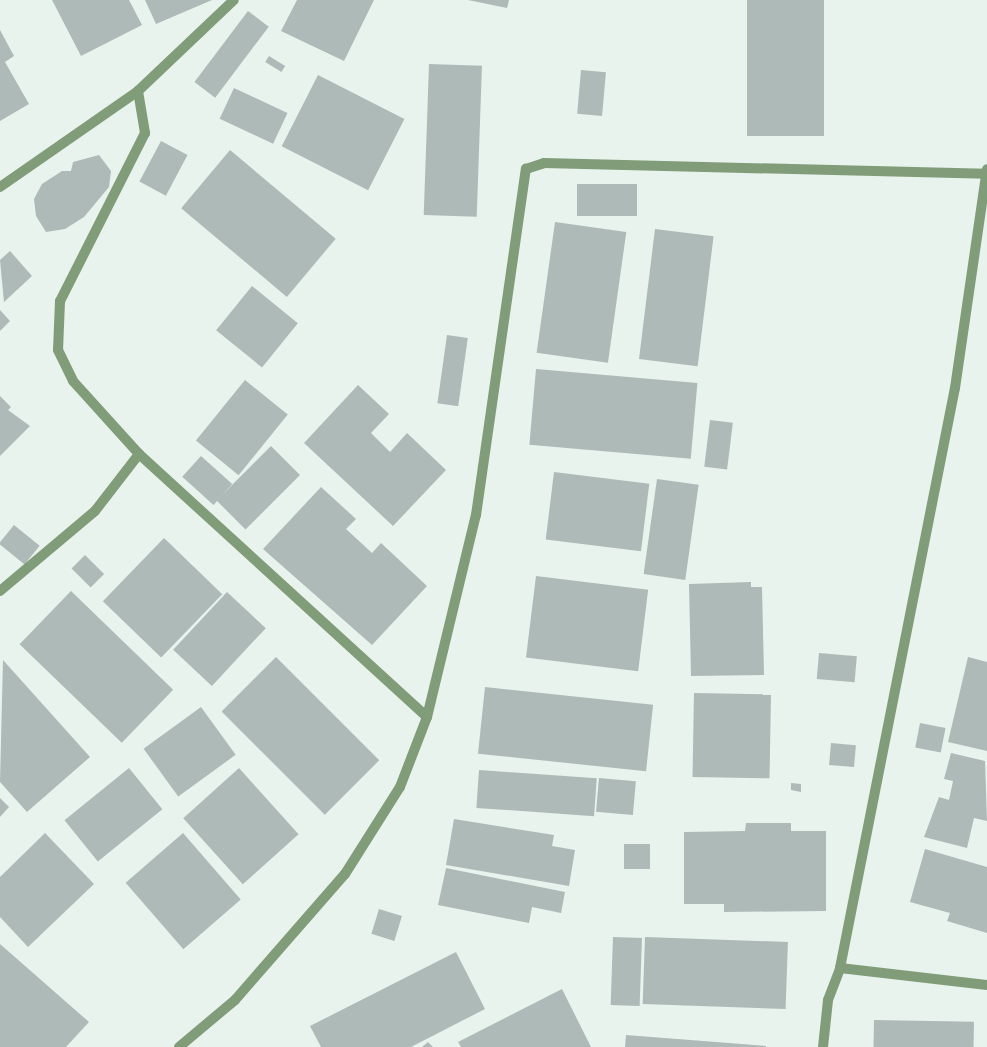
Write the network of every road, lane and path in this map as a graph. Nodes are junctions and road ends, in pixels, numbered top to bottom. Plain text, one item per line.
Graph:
1 (234, 0) edge
2 (138, 91) junction
3 (986, 170) edge
4 (0, 187) edge
5 (139, 454) junction
6 (0, 591) edge
7 (427, 717) junction
8 (840, 968) junction
9 (987, 985) edge
10 (179, 1047) edge
11 (823, 1047) edge

1 - 2 street
2 - 4 street
2 - 5 street
3 - 7 street
3 - 8 street
5 - 6 street
5 - 7 street
7 - 10 street
8 - 9 street
8 - 11 street

